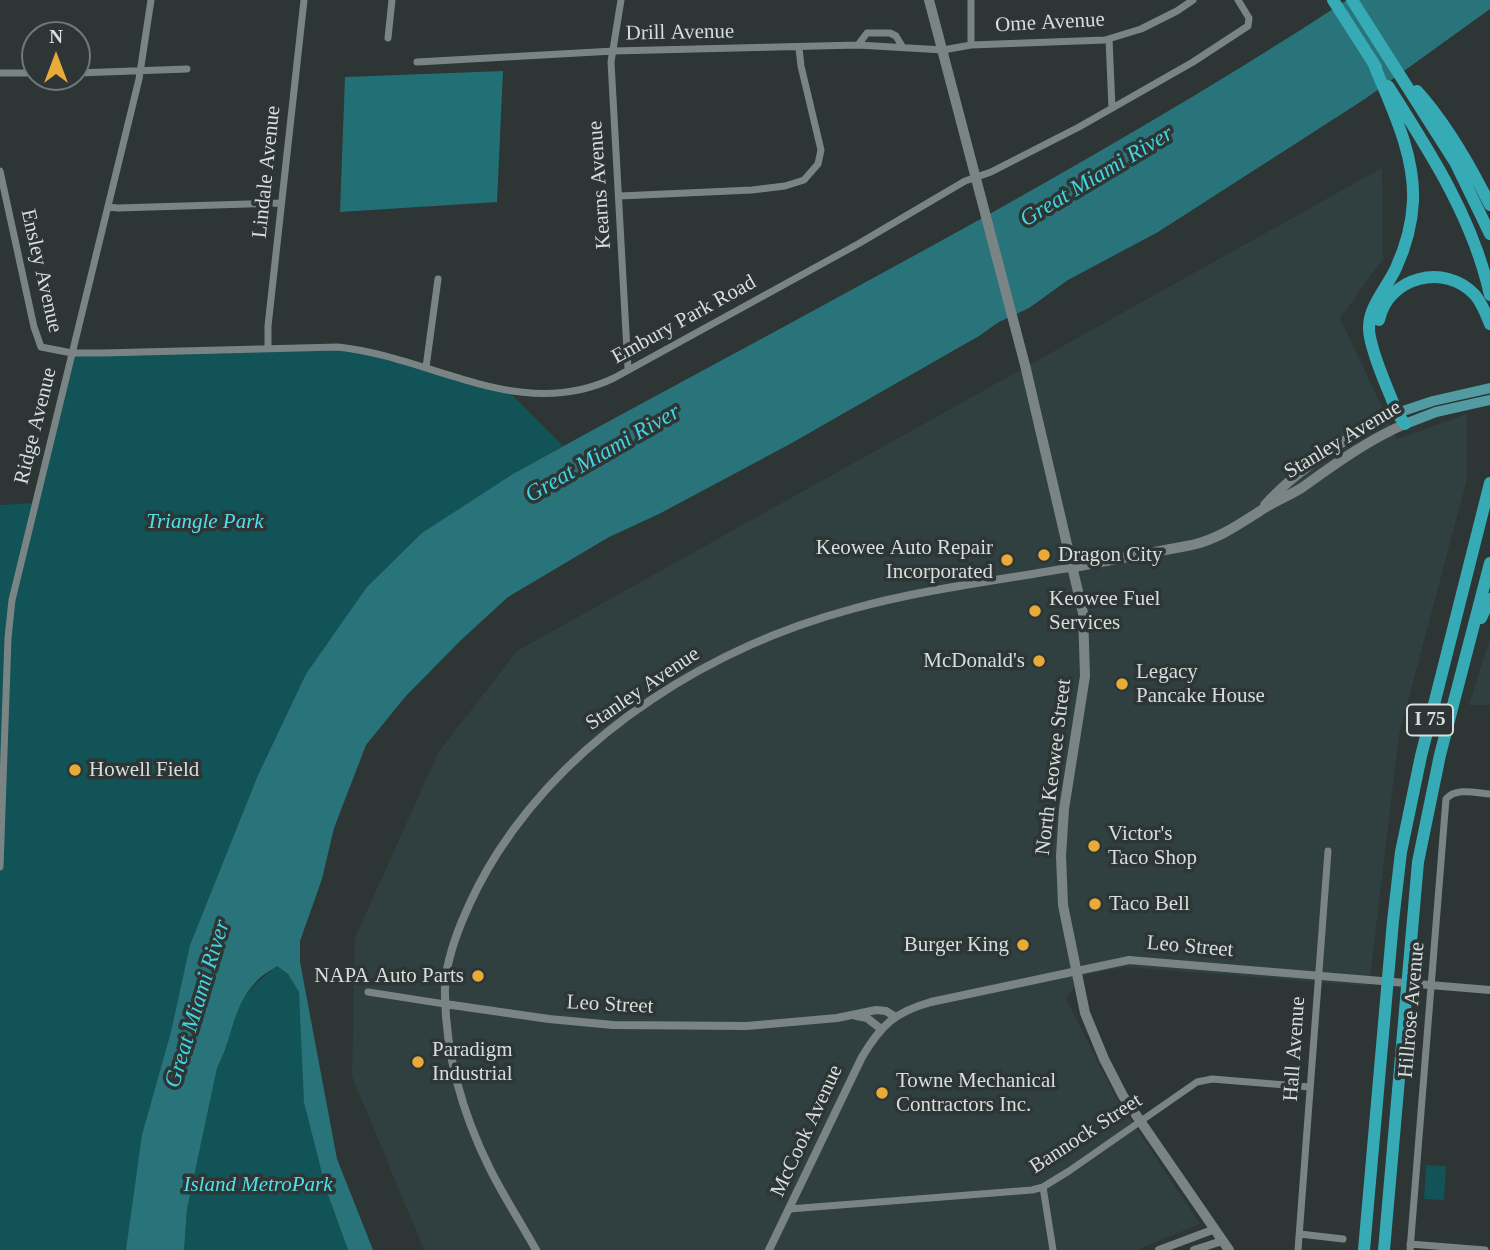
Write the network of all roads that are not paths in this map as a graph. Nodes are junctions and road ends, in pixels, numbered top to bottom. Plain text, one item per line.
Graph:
1 (152, 0) edge
2 (304, 0) edge
3 (392, 0) edge
4 (621, 0) edge
5 (929, 0) edge
6 (971, 0) edge
7 (1193, 0) edge
8 (1238, 0) edge
9 (1333, 0) edge
10 (1352, 0) edge
11 (388, 38) dead end
12 (1109, 39) junction
13 (858, 45) junction
14 (971, 45) junction
15 (902, 46) junction
16 (799, 48) junction
17 (943, 50) junction
18 (614, 51) junction
19 (417, 62) dead end
20 (1373, 62) junction
21 (187, 69) dead end
22 (140, 71) junction
23 (0, 73) edge
24 (21, 73) edge
25 (91, 73) edge
26 (1425, 106) junction
27 (1112, 108) junction
28 (0, 172) edge
29 (977, 176) junction
30 (620, 196) junction
31 (281, 203) junction
32 (1490, 205) edge
33 (108, 207) junction
34 (1490, 234) edge
35 (438, 279) dead end
36 (1490, 295) edge
37 (1490, 324) edge
38 (268, 348) junction
39 (72, 353) junction
40 (426, 367) junction
41 (628, 369) junction
42 (1490, 388) edge
43 (1490, 400) edge
44 (1402, 416) junction
45 (1490, 483) edge
46 (1490, 563) edge
47 (1074, 567) junction
48 (1490, 599) edge
49 (1469, 640) junction
50 (1490, 794) edge
51 (1328, 850) dead end
52 (0, 867) edge
53 (1075, 971) junction
54 (1318, 975) junction
55 (1432, 984) junction
56 (1490, 990) edge
57 (368, 992) dead end
58 (445, 1004) junction
59 (851, 1016) junction
60 (894, 1016) junction
61 (881, 1029) junction
62 (1310, 1087) junction
63 (1140, 1121) junction
64 (1043, 1187) junction
65 (789, 1209) junction
66 (1215, 1229) junction
67 (1300, 1234) junction
68 (1343, 1240) dead end
69 (1222, 1241) junction
70 (1410, 1247) edge
71 (536, 1250) edge
72 (769, 1250) edge
73 (1053, 1250) edge
74 (1159, 1250) edge
75 (1194, 1250) edge
76 (1229, 1250) edge
77 (1298, 1250) edge
78 (1364, 1250) edge
79 (1384, 1250) edge
80 (1485, 1250) edge

1 - 22 street, Ridge Avenue
2 - 31 street, Lindale Avenue
3 - 11 street
4 - 18 street, Kearns Avenue
5 - 17 main road, North Keowee Street
6 - 14 street
7 - 12 street, Ome Avenue
8 - 27 street, Embury Park Road
9 - 20 highway
10 - 26 highway
12 - 14 street, Ome Avenue
12 - 27 street
13 - 15 street, Drill Avenue
13 - 15 street
13 - 16 street, Drill Avenue
14 - 17 street, Ome Avenue
15 - 17 street, Drill Avenue
16 - 18 street, Drill Avenue
16 - 30 street
17 - 29 main road, North Keowee Street
18 - 19 street, Drill Avenue
18 - 30 street, Kearns Avenue
20 - 36 highway
20 - 44 highway
21 - 22 street
22 - 25 street
22 - 33 street, Ridge Avenue
23 - 24 street
26 - 32 highway
26 - 34 highway
27 - 29 street, Embury Park Road
28 - 39 street, Ensley Avenue
29 - 41 street, Embury Park Road
29 - 47 main road, North Keowee Street
30 - 41 street, Kearns Avenue
31 - 33 street
31 - 38 street, Lindale Avenue
33 - 39 street, Ridge Avenue
35 - 40 street
37 - 44 highway
38 - 39 street, Embury Park Road
38 - 40 street, Embury Park Road
39 - 52 street, Ridge Avenue
40 - 41 street, Embury Park Road
42 - 44 main road, Stanley Avenue
43 - 44 main road, Stanley Avenue
44 - 47 main road, Stanley Avenue
45 - 78 highway, I 75
46 - 49 highway, I 75
47 - 53 main road, North Keowee Street
47 - 58 street, Stanley Avenue
48 - 49 highway
49 - 79 highway, I 75
50 - 55 street, Hillrose Avenue
51 - 54 street, Hall Avenue
53 - 54 street, Leo Street
53 - 60 street, Leo Street
53 - 63 main road, North Keowee Street
54 - 55 street, Leo Street
54 - 62 street, Hall Avenue
55 - 56 street, Leo Street
55 - 70 street, Hillrose Avenue
57 - 58 street, Leo Street
58 - 59 street, Leo Street
58 - 71 street, Stanley Avenue
59 - 60 street, Leo Street
59 - 61 street, Leo Street
60 - 61 street, Leo Street
61 - 65 street, McCook Avenue
62 - 63 street, Bannock Street
62 - 67 street, Hall Avenue
63 - 64 street, Bannock Street
63 - 66 main road, North Keowee Street
64 - 65 street, Bannock Street
64 - 73 street
65 - 72 street, McCook Avenue
66 - 69 main road, North Keowee Street
66 - 74 street
67 - 68 street
67 - 77 street, Hall Avenue
69 - 75 street
69 - 76 main road, North Keowee Street
70 - 80 street

